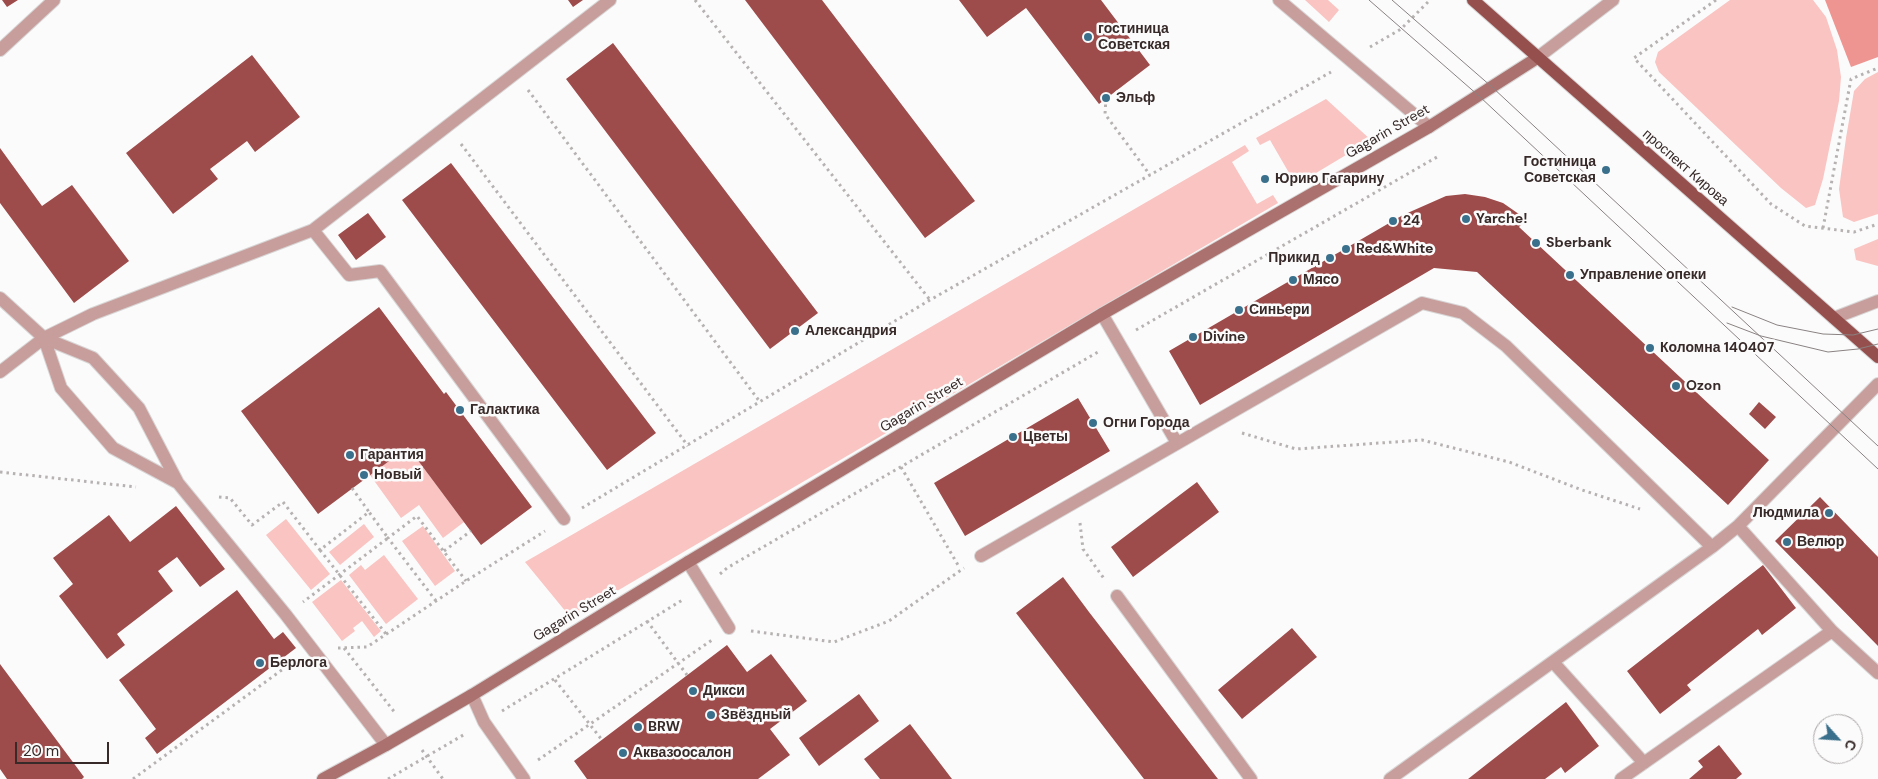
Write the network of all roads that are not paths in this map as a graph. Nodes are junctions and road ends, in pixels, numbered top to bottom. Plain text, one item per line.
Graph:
1 (54, 0) edge
2 (610, 0) edge
3 (1279, 0) edge
4 (1473, 0) edge
5 (1613, 0) edge
6 (0, 50) edge
7 (1537, 58) junction
8 (1429, 127) junction
9 (313, 230) junction
10 (0, 298) edge
11 (1878, 301) edge
12 (1102, 314) junction
13 (1834, 318) junction
14 (44, 338) junction
15 (1878, 357) edge
16 (0, 372) edge
17 (1878, 384) edge
18 (1178, 443) junction
19 (178, 483) junction
20 (564, 519) road end
21 (1738, 526) junction
22 (1712, 547) junction
23 (981, 556) dead end
24 (688, 562) junction
25 (1117, 596) road end
26 (729, 628) road end
27 (1832, 631) junction
28 (1553, 662) junction
29 (1878, 673) edge
30 (472, 695) junction
31 (386, 745) junction
32 (1644, 763) junction
33 (521, 776) edge
34 (323, 779) edge
35 (1251, 779) edge
36 (1390, 779) edge
37 (1621, 779) edge

1 - 6 street
2 - 9 street
3 - 8 street
4 - 7 main road, проспект Кирова
5 - 7 street
7 - 8 street, Gagarin Street
7 - 13 main road, проспект Кирова
8 - 12 street, Gagarin Street
9 - 14 street
9 - 20 street
10 - 14 street
11 - 13 street
12 - 18 street
12 - 24 street, Gagarin Street
13 - 15 main road, проспект Кирова
14 - 16 street
14 - 19 street
14 - 19 street
17 - 21 street
18 - 22 street
18 - 23 street
19 - 31 street
21 - 22 street
21 - 27 street
22 - 28 street
24 - 26 street
24 - 30 street, Gagarin Street
25 - 35 street
27 - 29 street
27 - 32 street
28 - 32 street
28 - 36 street
30 - 31 street, Gagarin Street
30 - 33 street
31 - 34 street, Gagarin Street
32 - 37 street

